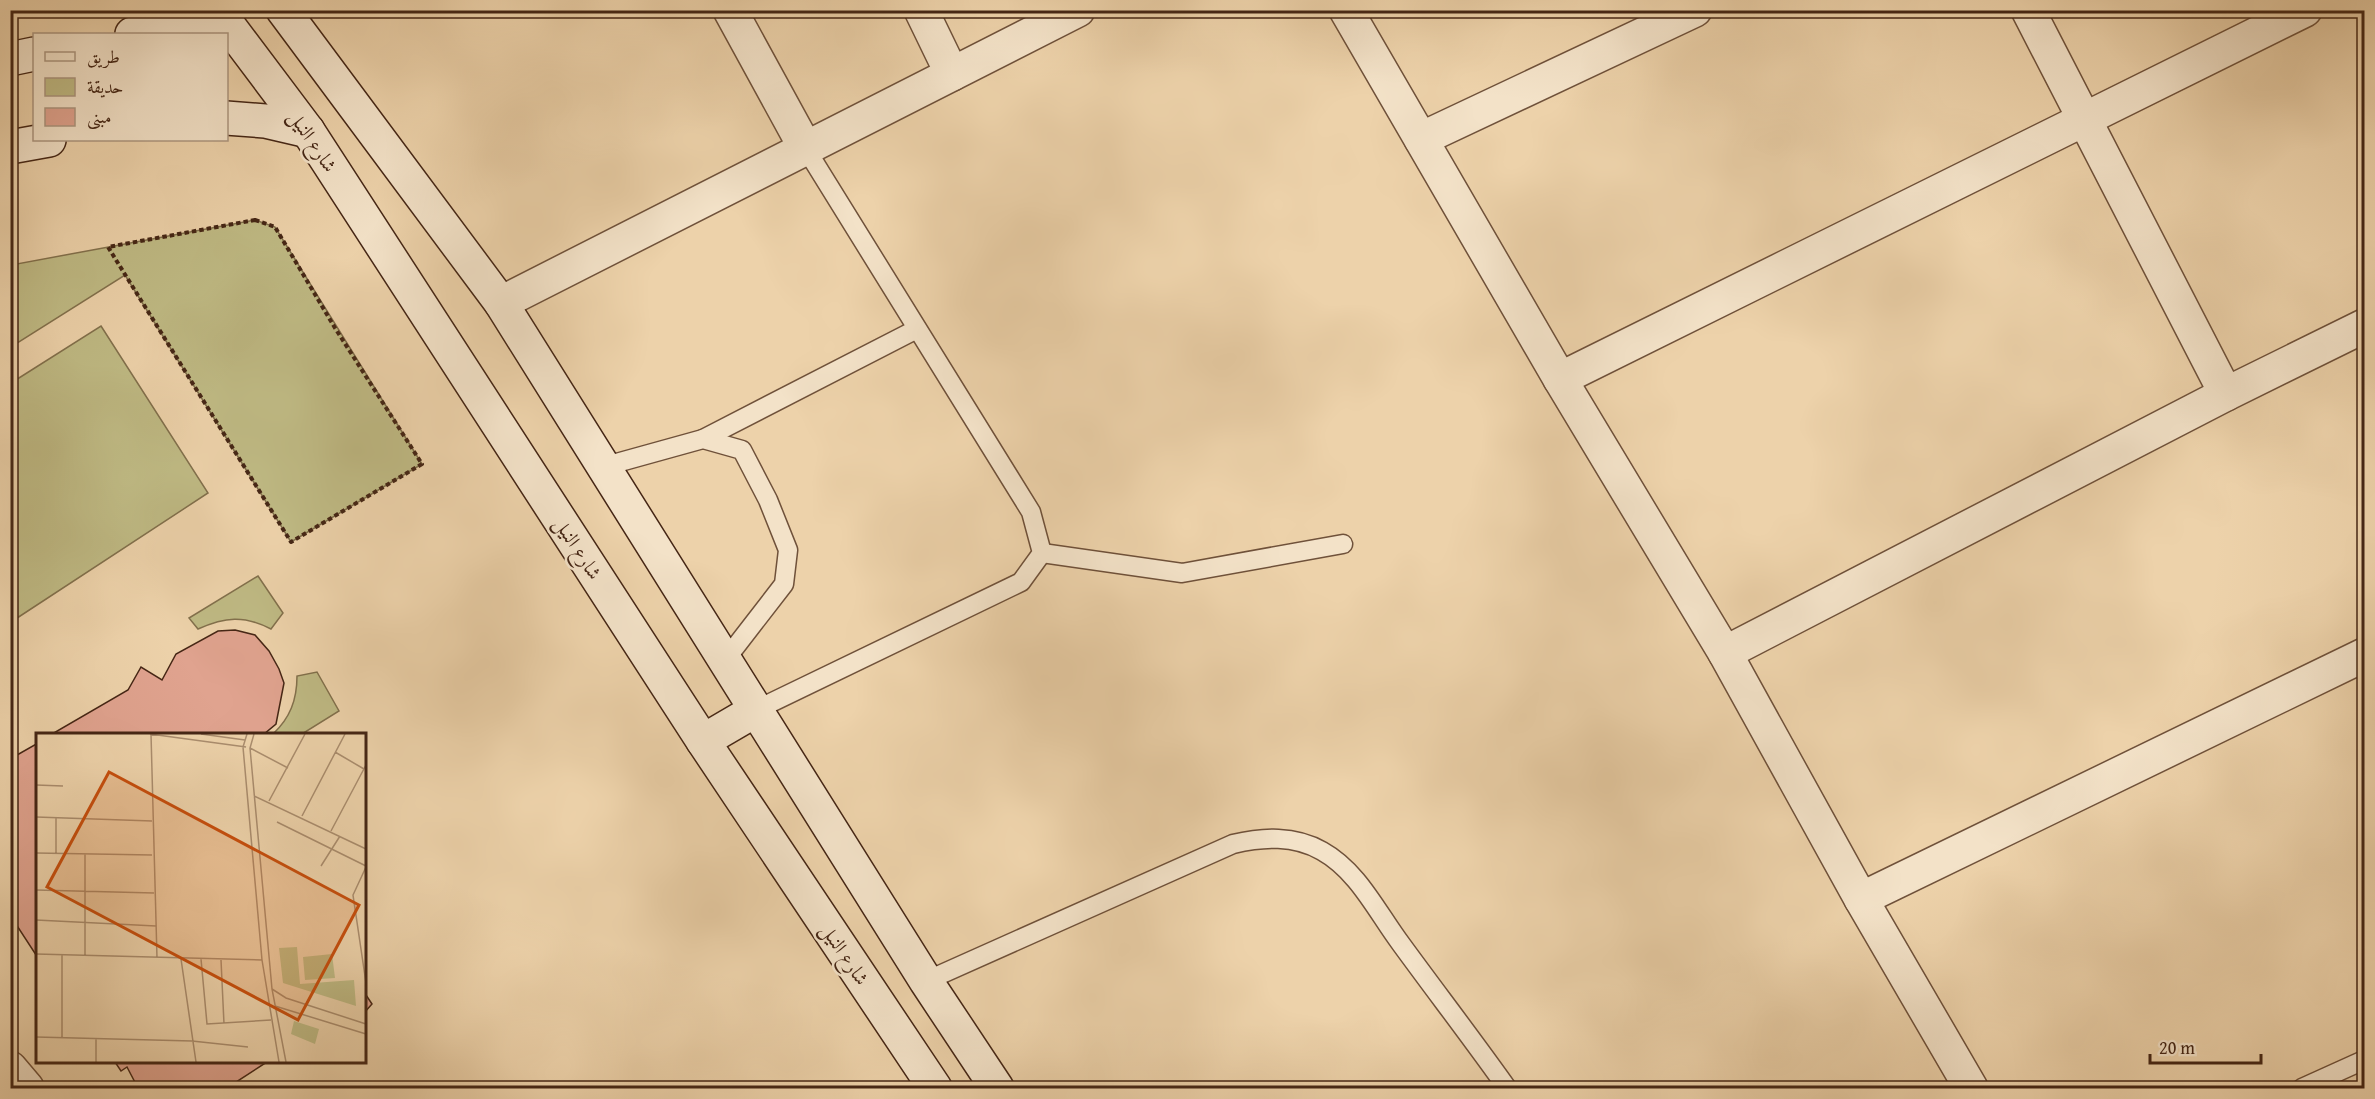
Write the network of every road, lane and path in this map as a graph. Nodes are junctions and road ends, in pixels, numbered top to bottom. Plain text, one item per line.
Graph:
1 (283, 10) edge
2 (730, 10) edge
3 (921, 10) edge
4 (1078, 10) edge
5 (1346, 10) edge
6 (1695, 10) edge
7 (2028, 10) edge
8 (2305, 10) edge
9 (220, 14) edge
10 (136, 33) edge
11 (33, 54) edge
12 (10, 59) edge
13 (952, 74) junction
14 (228, 118) edge
15 (2086, 119) junction
16 (308, 131) junction
17 (1420, 139) junction
18 (43, 141) edge
19 (10, 147) edge
20 (806, 149) junction
21 (501, 303) junction
22 (2364, 326) edge
23 (917, 328) junction
24 (1560, 379) junction
25 (2226, 394) junction
26 (703, 439) junction
27 (602, 467) junction
28 (364, 497) joint
29 (1343, 544) dead end
30 (1042, 553) junction
31 (1725, 652) junction
32 (2364, 655) edge
33 (726, 659) junction
34 (756, 710) junction
35 (703, 741) junction
36 (1861, 899) junction
37 (926, 981) junction
38 (2364, 1060) edge
39 (935, 1089) edge
40 (997, 1089) edge
41 (1507, 1089) edge
42 (1971, 1089) edge
43 (2302, 1089) edge

1 - 21 street
2 - 20 street
3 - 13 street
4 - 13 street
5 - 17 street
6 - 17 street
7 - 15 street
8 - 15 street
9 - 10 street
9 - 16 street, شارع النيل
11 - 12 street
13 - 20 street
14 - 16 street
15 - 24 street
15 - 25 street
16 - 35 street, شارع النيل
17 - 24 street
18 - 19 street
20 - 21 street
20 - 23 lane
21 - 27 street
22 - 25 street
23 - 26 lane
23 - 30 lane
24 - 31 street
25 - 31 street
26 - 27 lane
26 - 33 lane
27 - 33 street
28 - 28 path
29 - 30 lane
30 - 34 lane
31 - 36 street
32 - 36 street
33 - 34 street
34 - 35 street
34 - 37 street
35 - 39 street, شارع النيل
36 - 42 street
37 - 40 street
37 - 41 lane
38 - 43 lane

